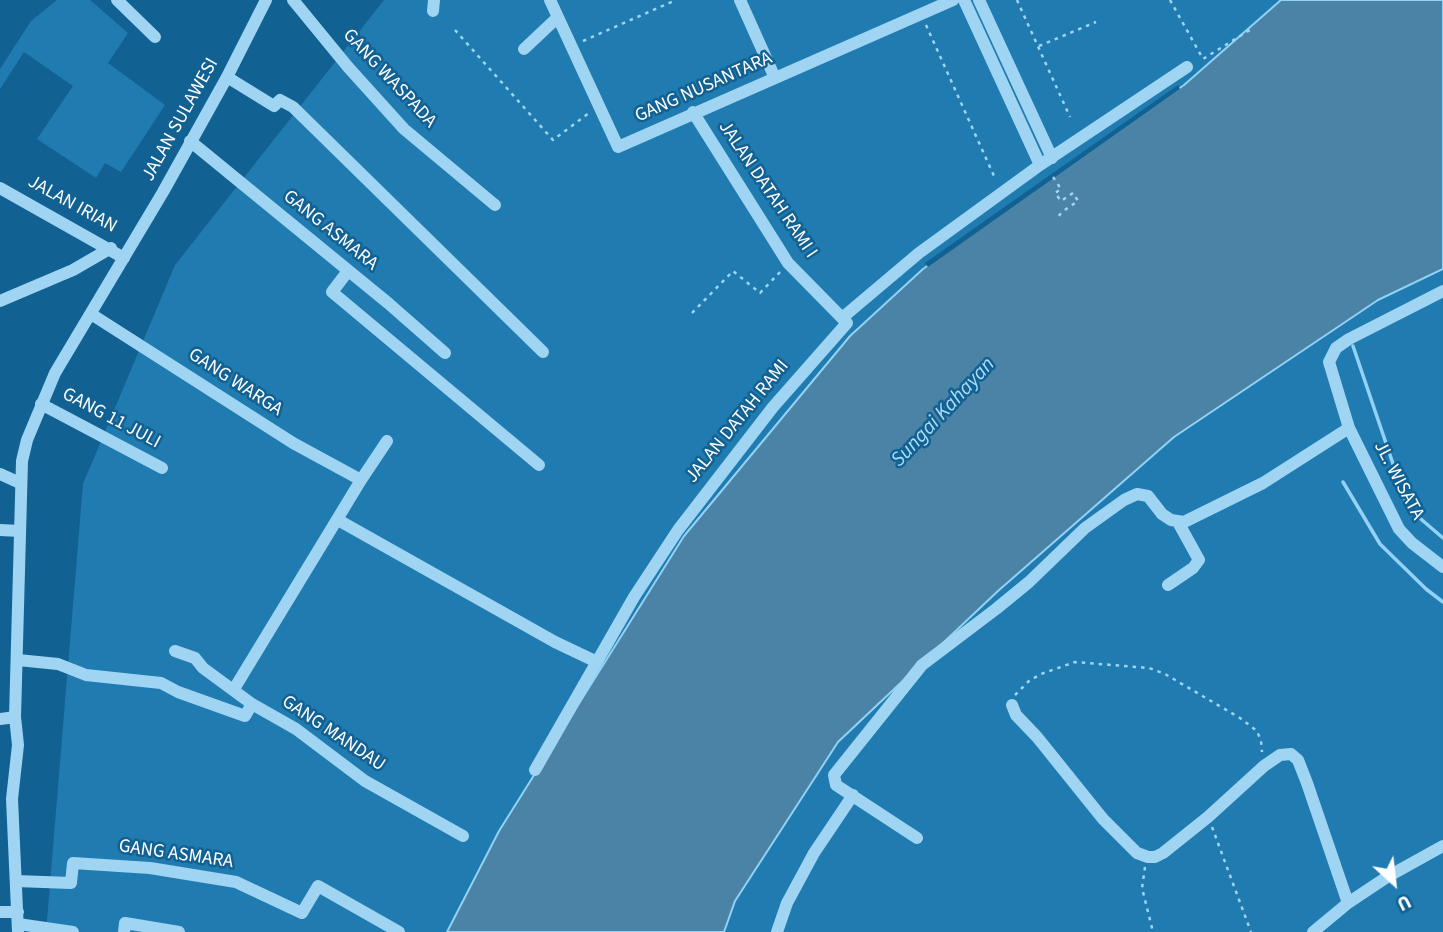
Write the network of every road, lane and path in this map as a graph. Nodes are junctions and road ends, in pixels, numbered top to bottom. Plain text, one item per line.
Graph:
1 (117, 0) edge
2 (266, 0) edge
3 (293, 0) edge
4 (550, 0) edge
5 (676, 0) edge
6 (740, 0) edge
7 (953, 0) edge
8 (964, 0) edge
9 (979, 0) edge
10 (1017, 0) edge
11 (1170, 0) edge
12 (922, 15) junction
13 (558, 17) junction
14 (1096, 22) dead end
15 (1253, 28) dead end
16 (455, 30) dead end
17 (155, 37) dead end
18 (572, 46) junction
19 (1039, 46) junction
20 (524, 48) dead end
21 (1187, 66) dead end
22 (227, 77) junction
23 (775, 78) junction
24 (1016, 81) junction
25 (1003, 87) junction
26 (600, 104) junction
27 (693, 112) junction
28 (1070, 117) dead end
29 (190, 141) junction
30 (1052, 158) junction
31 (1040, 165) junction
32 (993, 174) dead end
33 (1053, 177) dead end
34 (0, 188) edge
35 (495, 205) dead end
36 (1057, 218) dead end
37 (111, 248) junction
38 (124, 257) junction
39 (788, 263) junction
40 (348, 271) junction
41 (1443, 290) edge
42 (0, 301) edge
43 (692, 313) dead end
44 (91, 314) junction
45 (842, 318) junction
46 (543, 352) dead end
47 (445, 353) dead end
48 (41, 404) junction
49 (1349, 428) junction
50 (387, 440) dead end
51 (539, 465) dead end
52 (162, 468) dead end
53 (0, 474) edge
54 (361, 480) junction
55 (20, 483) junction
56 (338, 520) junction
57 (1178, 522) junction
58 (0, 530) edge
59 (20, 531) junction
60 (1443, 567) edge
61 (1168, 585) dead end
62 (175, 650) dead end
63 (18, 660) junction
64 (597, 662) junction
65 (234, 689) junction
66 (252, 704) junction
67 (1012, 705) joint
68 (15, 717) junction
69 (0, 719) edge
70 (1264, 766) junction
71 (535, 770) dead end
72 (853, 796) junction
73 (6, 801) edge
74 (1208, 817) junction
75 (463, 836) dead end
76 (917, 838) dead end
77 (1443, 846) edge
78 (1143, 872) dead end
79 (16, 881) junction
80 (1348, 903) junction
81 (0, 912) edge
82 (18, 923) edge
83 (73, 932) edge
84 (124, 932) edge
85 (178, 932) edge
86 (399, 932) edge
87 (777, 932) edge
88 (1153, 932) edge
89 (1251, 932) edge
90 (1312, 932) edge

1 - 17 street
2 - 22 street, JALAN SULAWESI
3 - 35 street, GANG WASPADA
4 - 13 street, GANG NUSANTARA
5 - 18 path
6 - 23 street
7 - 12 street, GANG NUSANTARA
8 - 25 street
9 - 24 street
10 - 19 path
11 - 15 path
12 - 23 street, GANG NUSANTARA
12 - 32 path
13 - 18 street, GANG NUSANTARA
13 - 20 street
14 - 19 path
16 - 26 path
18 - 26 street, GANG NUSANTARA
19 - 28 path
21 - 30 street, JALAN DATAH RAMI
22 - 29 street, JALAN SULAWESI
22 - 46 street
23 - 27 street, GANG NUSANTARA
24 - 25 street
24 - 30 street
25 - 31 street
26 - 27 street, GANG NUSANTARA
27 - 39 street, JALAN DATAH RAMI I
29 - 38 street, JALAN SULAWESI
29 - 40 street, GANG ASMARA
30 - 31 street, JALAN DATAH RAMI
31 - 45 street, JALAN DATAH RAMI
33 - 36 path
34 - 37 street, JALAN IRIAN
37 - 38 street, JALAN IRIAN
37 - 42 street
38 - 44 street, JALAN SULAWESI
39 - 43 path
39 - 45 street, JALAN DATAH RAMI I
40 - 47 street, GANG ASMARA
40 - 51 street
41 - 49 street, JL. WISATA
44 - 48 street, JALAN SULAWESI
44 - 54 street, GANG WARGA
45 - 64 street, JALAN DATAH RAMI
48 - 52 street, GANG 11 JULI
48 - 55 street, JALAN SULAWESI
49 - 57 street
49 - 60 street, JL. WISATA
50 - 54 street
53 - 55 street
54 - 56 street
55 - 59 street, JALAN SULAWESI
56 - 64 street
56 - 65 street
57 - 61 street
57 - 72 street
58 - 59 street
59 - 63 street, JALAN SULAWESI
62 - 65 street
63 - 66 street, GANG MANDAU
63 - 68 street, JALAN SULAWESI
64 - 71 street, JALAN DATAH RAMI
65 - 66 street
66 - 75 street, GANG MANDAU
67 - 70 path
67 - 74 street
68 - 69 street
68 - 73 street, JALAN SULAWESI
70 - 74 street
70 - 80 street
72 - 76 street
72 - 87 street
73 - 79 street, JALAN SULAWESI
74 - 89 path
77 - 80 street
78 - 88 path
79 - 82 street, JALAN SULAWESI
79 - 86 street, GANG ASMARA
80 - 90 street
81 - 82 street
82 - 83 street
84 - 85 street

